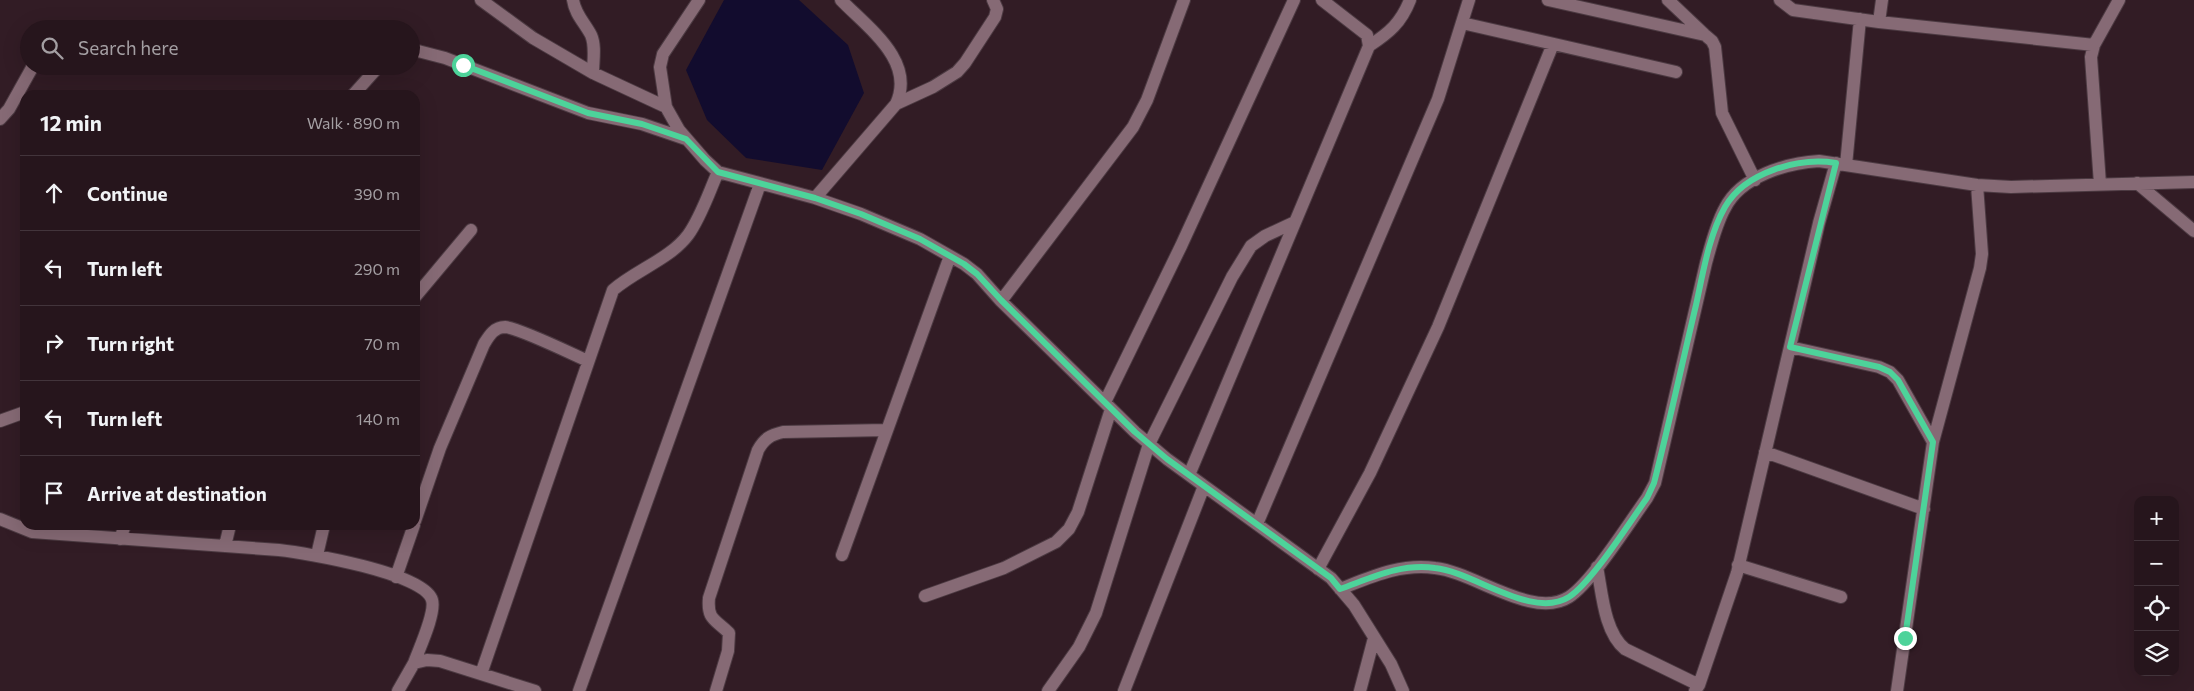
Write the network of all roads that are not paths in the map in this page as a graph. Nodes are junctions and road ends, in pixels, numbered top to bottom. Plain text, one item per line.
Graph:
1 (481, 0) edge
2 (573, 0) edge
3 (699, 0) edge
4 (841, 0) edge
5 (993, 0) edge
6 (1184, 0) edge
7 (1294, 0) edge
8 (1322, 0) edge
9 (1410, 0) edge
10 (1469, 0) edge
11 (1548, 0) edge
12 (1668, 0) edge
13 (1780, 0) edge
14 (1882, 0) edge
15 (2119, 0) edge
16 (1860, 19) junction
17 (1878, 22) junction
18 (1462, 23) junction
19 (1705, 35) junction
20 (1554, 44) junction
21 (2094, 45) junction
22 (1369, 46) junction
23 (420, 52) edge
24 (1676, 72) dead end
25 (593, 73) junction
26 (29, 75) edge
27 (371, 75) edge
28 (20, 90) edge
29 (20, 90) edge
30 (357, 90) edge
31 (896, 104) junction
32 (666, 107) junction
33 (0, 119) edge
34 (686, 139) junction
35 (1841, 164) junction
36 (718, 172) junction
37 (1755, 180) junction
38 (2194, 182) edge
39 (2138, 183) junction
40 (760, 184) junction
41 (2100, 184) junction
42 (1977, 185) junction
43 (815, 198) junction
44 (1295, 222) junction
45 (471, 230) dead end
46 (2194, 231) edge
47 (950, 256) junction
48 (420, 291) edge
49 (1001, 300) junction
50 (1790, 347) junction
51 (588, 360) junction
52 (1108, 406) junction
53 (20, 414) edge
54 (0, 421) edge
55 (886, 430) junction
56 (1933, 442) junction
57 (1149, 444) junction
58 (1765, 452) junction
59 (1189, 475) junction
60 (1204, 486) junction
61 (420, 506) edge
62 (1924, 509) junction
63 (0, 518) edge
64 (1257, 524) junction
65 (20, 527) edge
66 (27, 530) edge
67 (123, 530) edge
68 (229, 530) edge
69 (323, 530) edge
70 (412, 530) edge
71 (120, 539) junction
72 (225, 546) junction
73 (317, 555) junction
74 (842, 555) dead end
75 (1738, 565) junction
76 (1597, 566) junction
77 (1318, 569) junction
78 (396, 577) junction
79 (1340, 589) junction
80 (925, 596) dead end
81 (1841, 597) dead end
82 (1374, 638) junction
83 (414, 663) junction
84 (481, 674) junction
85 (1697, 688) edge
86 (398, 691) edge
87 (534, 691) edge
88 (579, 691) edge
89 (716, 691) edge
90 (1048, 691) edge
91 (1124, 691) edge
92 (1360, 691) edge
93 (1403, 691) edge
94 (1897, 691) edge

1 - 25 street
2 - 25 street
3 - 32 street
4 - 31 street
5 - 31 street
6 - 49 street
7 - 52 street
8 - 22 street
9 - 22 street
10 - 18 street
11 - 19 street
12 - 19 street
13 - 16 street
14 - 17 street
15 - 21 street
16 - 17 street
16 - 35 street
17 - 21 street
18 - 20 street
18 - 64 street
19 - 37 street
20 - 24 street
20 - 77 street
21 - 41 street
22 - 44 street
23 - 34 street
25 - 32 street
26 - 29 street
27 - 30 street
28 - 33 street
31 - 43 street
32 - 34 street
34 - 36 street
35 - 37 street
35 - 42 street
35 - 50 street
36 - 40 street
36 - 51 street
37 - 76 street
38 - 39 street
39 - 41 street
39 - 46 street
40 - 43 street
40 - 88 street
41 - 42 street
42 - 56 street
43 - 47 street
44 - 57 street
44 - 59 street
45 - 48 street
47 - 49 street
47 - 55 street
49 - 52 street
50 - 56 street
50 - 58 street
51 - 61 street
51 - 84 street
52 - 57 street
52 - 80 street
53 - 54 street
55 - 74 street
55 - 89 street
56 - 62 street
57 - 59 street
57 - 90 street
58 - 62 street
58 - 75 street
59 - 60 street
60 - 64 street
60 - 91 street
62 - 94 street
63 - 65 street
64 - 77 street
66 - 71 street
67 - 71 street
68 - 72 street
69 - 73 street
70 - 78 street
71 - 72 street
72 - 73 street
73 - 78 street
75 - 81 street
75 - 85 street
76 - 79 street
76 - 85 street
77 - 79 street
78 - 83 street
79 - 82 street
82 - 92 street
82 - 93 street
83 - 84 street
83 - 86 street
84 - 87 street

